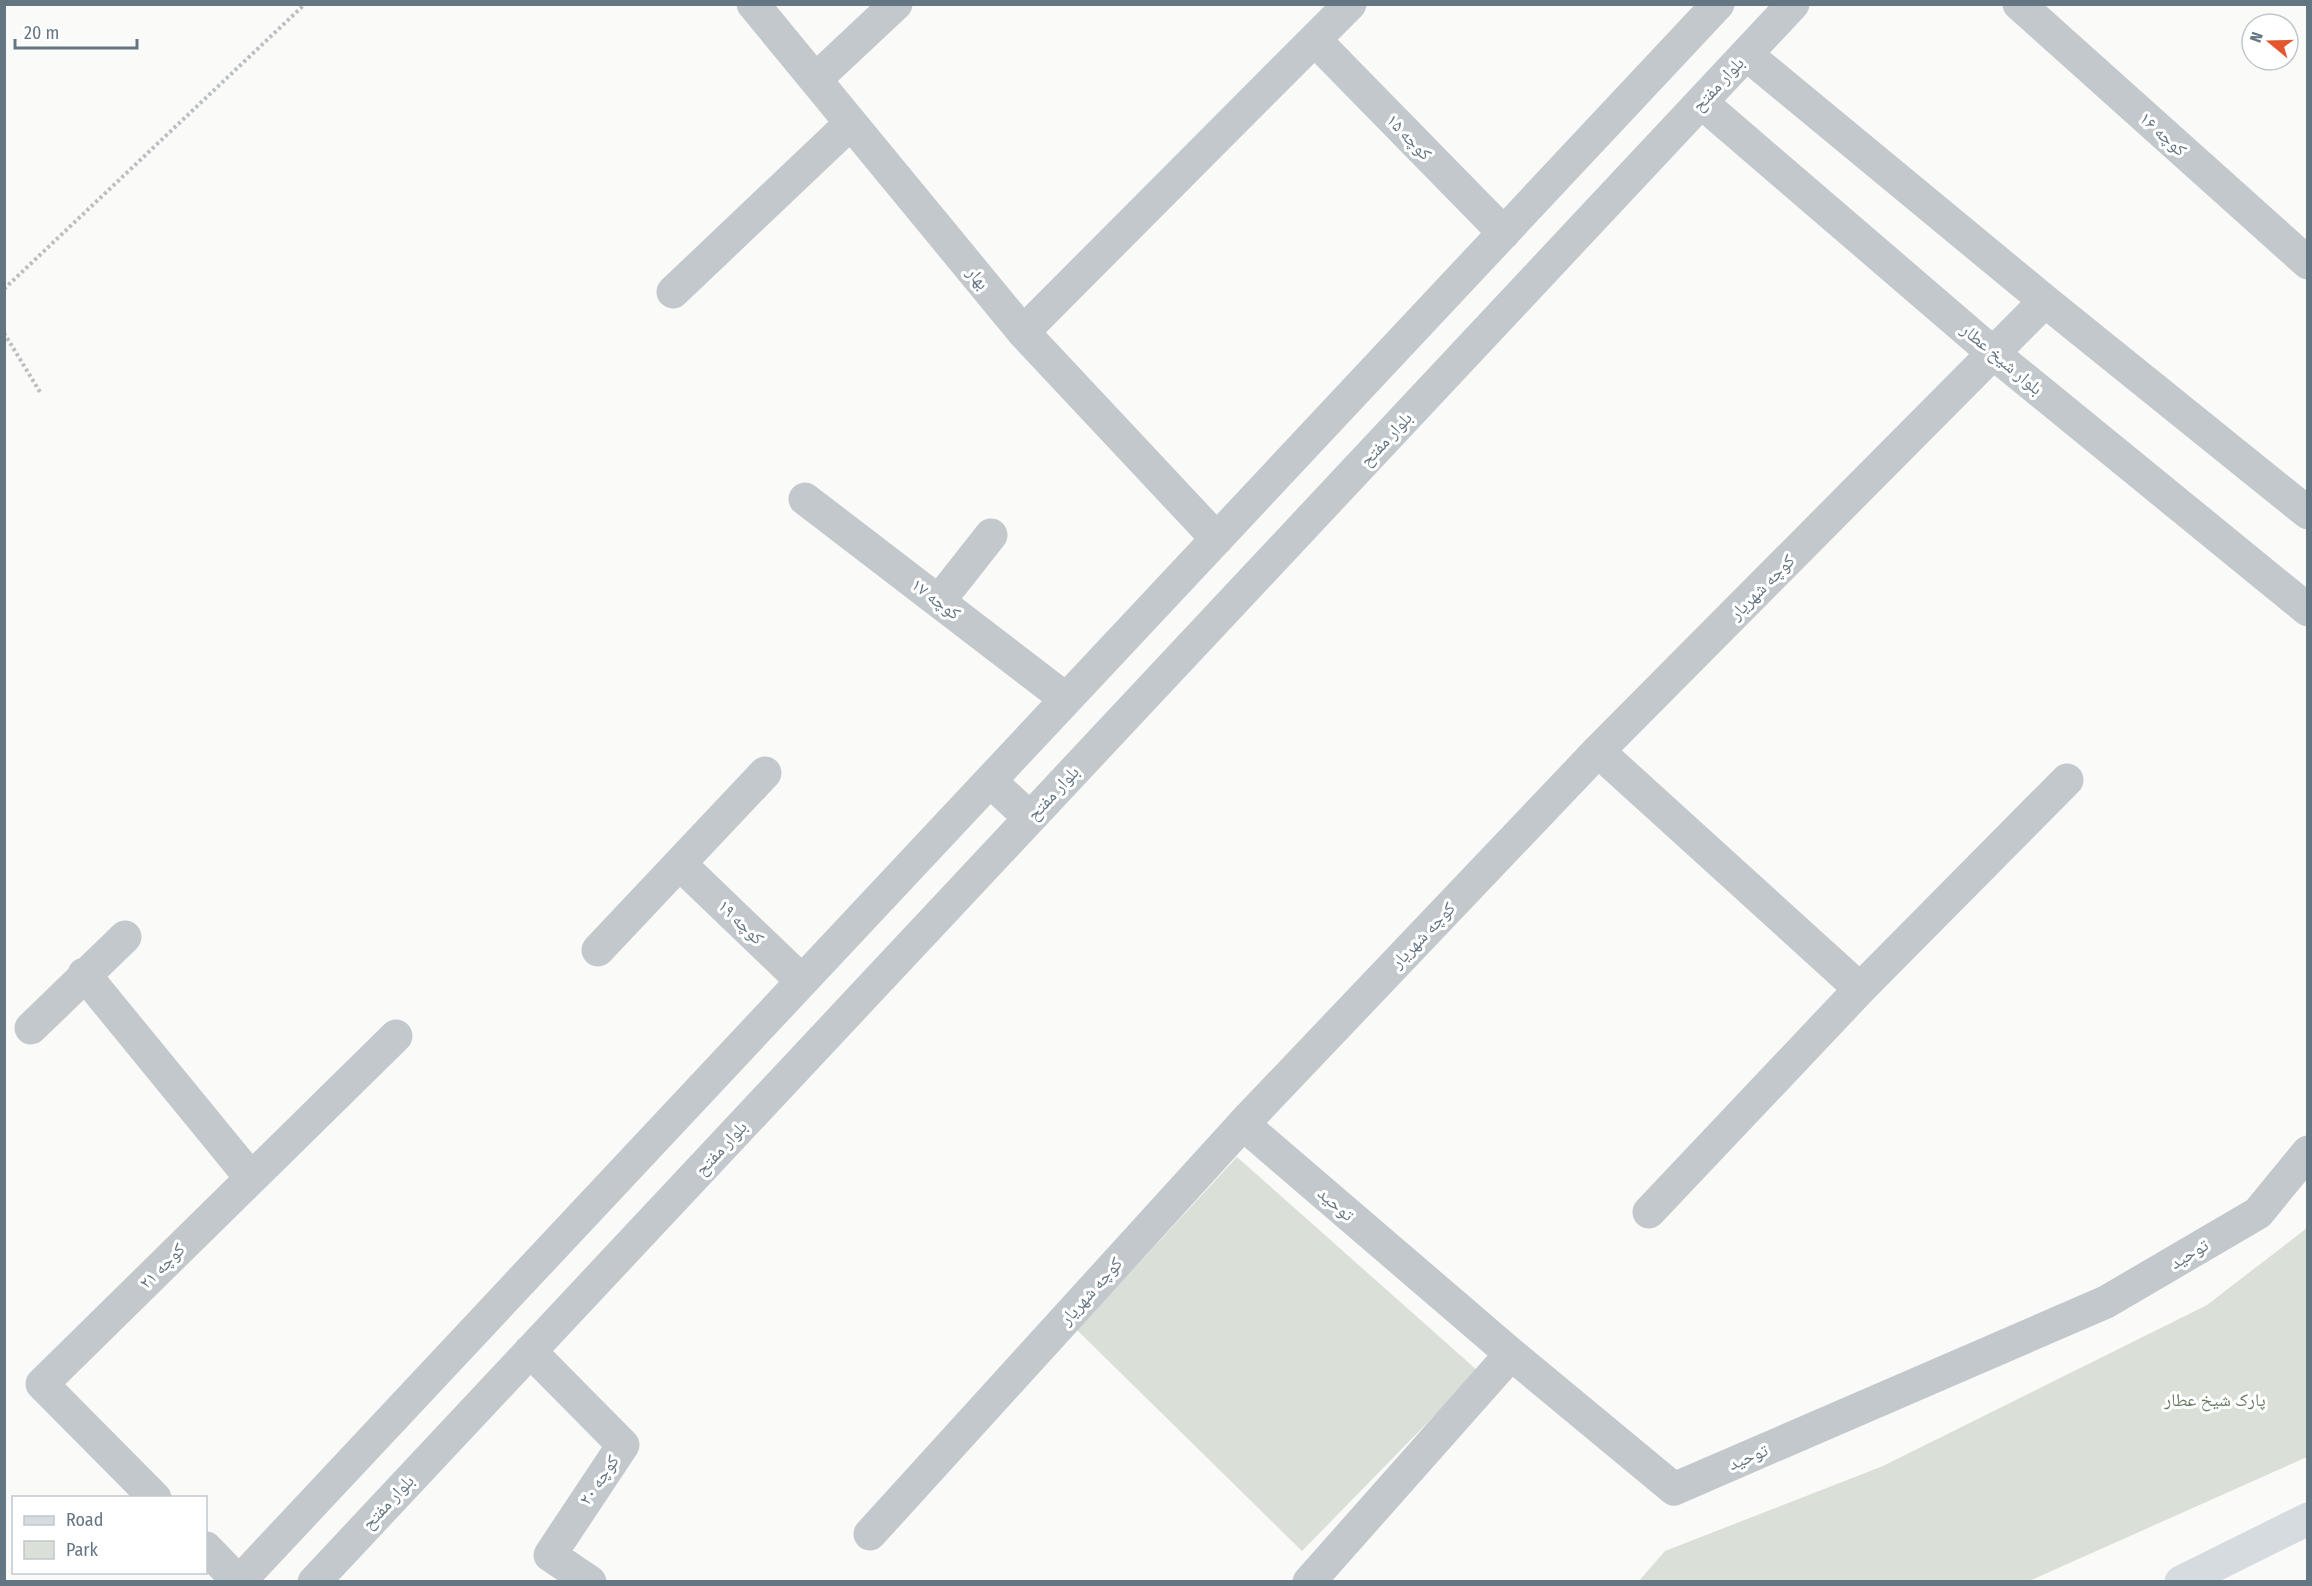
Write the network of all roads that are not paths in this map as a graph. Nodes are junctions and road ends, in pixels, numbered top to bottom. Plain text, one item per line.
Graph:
1 (753, 4) edge
2 (896, 4) edge
3 (1350, 4) edge
4 (1793, 4) edge
5 (2019, 4) edge
6 (1710, 7) edge
7 (1314, 40) junction
8 (1746, 54) junction
9 (816, 79) junction
10 (1701, 102) junction
11 (851, 123) junction
12 (1504, 233) junction
13 (2307, 263) edge
14 (673, 292) dead end
15 (2045, 301) junction
16 (1023, 332) junction
17 (1993, 353) junction
18 (805, 500) dead end
19 (2307, 513) edge
20 (991, 536) dead end
21 (1217, 539) junction
22 (939, 601) junction
23 (2307, 610) edge
24 (1066, 699) junction
25 (1598, 751) junction
26 (765, 773) dead end
27 (2067, 780) dead end
28 (990, 781) junction
29 (1030, 818) junction
30 (680, 864) junction
31 (125, 937) dead end
32 (598, 950) dead end
33 (84, 974) junction
34 (802, 981) junction
35 (1860, 989) junction
36 (31, 1028) dead end
37 (396, 1036) dead end
38 (1243, 1124) junction
39 (2307, 1152) edge
40 (251, 1178) junction
41 (1649, 1212) dead end
42 (530, 1350) junction
43 (1511, 1354) junction
44 (154, 1496) edge
45 (2307, 1519) edge
46 (870, 1534) dead end
47 (207, 1549) edge
48 (239, 1581) edge
49 (314, 1581) edge
50 (590, 1581) edge
51 (1309, 1581) edge
52 (2181, 1581) edge

1 - 9 street, بهار
2 - 9 street
3 - 7 street
4 - 8 street, بلوار مفتح
5 - 13 street, کوچه ۱۶
6 - 12 street
7 - 12 street, کوچه ۱۵
7 - 16 street
8 - 10 street, بلوار مفتح
8 - 15 street
9 - 11 street, بهار
10 - 17 street, بلوار شیخ عطار
10 - 29 street, بلوار مفتح
11 - 14 street
11 - 16 street, بهار
12 - 21 street
15 - 17 street, کوچه شهریار
15 - 19 street
16 - 21 street, بهار
17 - 23 street, بلوار شیخ عطار
17 - 25 street, کوچه شهریار
18 - 22 street, کوچه ۱۷
20 - 22 street
21 - 24 street
22 - 24 street, کوچه ۱۷
24 - 28 street
25 - 35 street
25 - 38 street, کوچه شهریار
26 - 30 street
27 - 35 street
28 - 29 street
28 - 34 street
29 - 42 street, بلوار مفتح
30 - 32 street
30 - 34 street, کوچه ۱۹
31 - 33 street
33 - 36 street
33 - 40 street
34 - 48 street
35 - 41 street
37 - 40 street, کوچه ۲۱
38 - 43 street, توحید
38 - 46 street, کوچه شهریار
39 - 43 street, توحید
40 - 44 street, کوچه ۲۱
42 - 49 street, بلوار مفتح
42 - 50 street, کوچه ۲۰
43 - 51 street
45 - 52 main road
47 - 48 street

